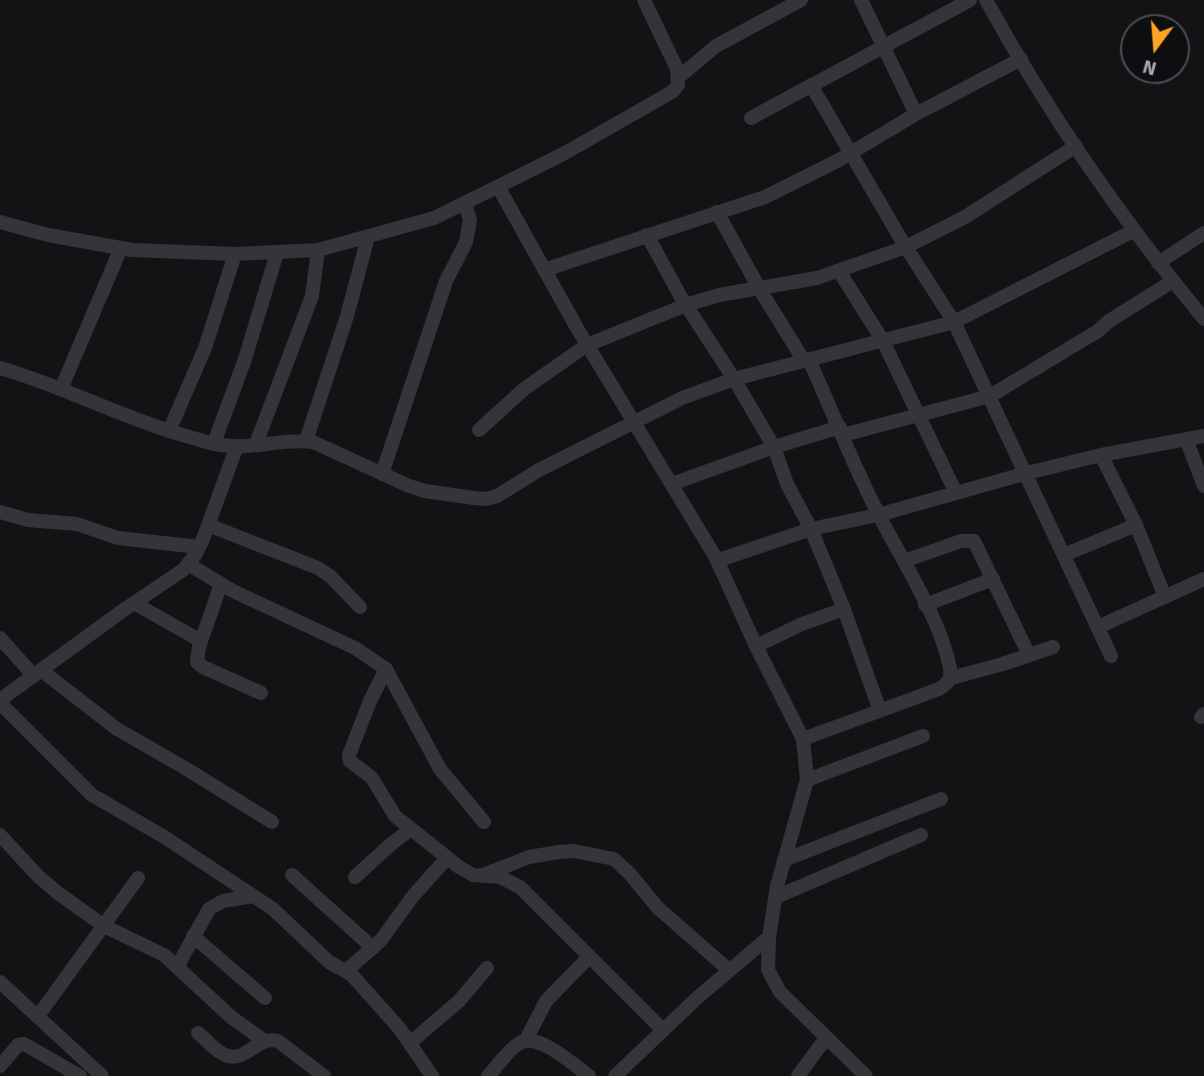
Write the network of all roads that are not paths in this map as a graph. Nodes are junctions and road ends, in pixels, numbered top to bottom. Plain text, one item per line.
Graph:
1 (801, 0) edge
2 (861, 0) edge
3 (970, 0) edge
4 (988, 0) edge
5 (644, 1) edge
6 (883, 46) junction
7 (1021, 59) junction
8 (679, 77) junction
9 (811, 85) junction
10 (916, 114) junction
11 (751, 118) dead end
12 (1076, 146) junction
13 (852, 152) junction
14 (497, 187) junction
15 (465, 203) junction
16 (717, 212) junction
17 (0, 222) edge
18 (1133, 231) junction
19 (1204, 233) edge
20 (647, 235) junction
21 (369, 237) junction
22 (906, 247) junction
23 (121, 248) junction
24 (318, 250) junction
25 (277, 253) junction
26 (235, 254) junction
27 (1158, 263) junction
28 (544, 270) junction
29 (839, 271) junction
30 (1172, 281) junction
31 (759, 288) junction
32 (686, 305) junction
33 (1204, 319) edge
34 (954, 321) junction
35 (883, 341) junction
36 (587, 345) junction
37 (807, 360) junction
38 (0, 368) edge
39 (734, 379) junction
40 (61, 389) junction
41 (990, 396) junction
42 (920, 415) junction
43 (632, 422) junction
44 (480, 430) dead end
45 (169, 431) junction
46 (841, 431) junction
47 (1204, 436) edge
48 (1186, 439) junction
49 (306, 441) junction
50 (214, 443) junction
51 (256, 444) junction
52 (237, 446) junction
53 (774, 447) junction
54 (1101, 455) junction
55 (1027, 473) junction
56 (382, 474) junction
57 (672, 484) junction
58 (1204, 486) edge
59 (956, 493) junction
60 (0, 512) edge
61 (878, 514) junction
62 (208, 525) junction
63 (1136, 525) junction
64 (811, 529) junction
65 (199, 547) junction
66 (1065, 555) junction
67 (716, 558) junction
68 (904, 561) junction
69 (188, 564) junction
70 (993, 579) junction
71 (1204, 579) edge
72 (221, 584) junction
73 (1164, 597) junction
74 (134, 603) junction
75 (925, 605) junction
76 (360, 607) dead end
77 (844, 609) junction
78 (1098, 627) junction
79 (0, 638) edge
80 (201, 640) junction
81 (756, 646) junction
82 (1053, 647) dead end
83 (1029, 655) junction
84 (1111, 656) dead end
85 (386, 669) junction
86 (38, 673) junction
87 (951, 678) junction
88 (261, 693) dead end
89 (0, 702) edge
90 (880, 711) junction
91 (923, 736) dead end
92 (803, 738) junction
93 (807, 780) junction
94 (941, 799) dead end
95 (271, 822) dead end
96 (484, 822) dead end
97 (411, 830) junction
98 (0, 835) edge
99 (921, 835) dead end
100 (447, 858) junction
101 (784, 860) junction
102 (292, 876) dead end
103 (481, 876) junction
104 (355, 877) dead end
105 (138, 878) dead end
106 (253, 896) junction
107 (776, 897) junction
108 (104, 926) junction
109 (193, 936) junction
110 (769, 936) junction
111 (373, 948) junction
112 (589, 957) junction
113 (177, 967) junction
114 (487, 968) dead end
115 (729, 970) junction
116 (346, 971) junction
117 (0, 982) edge
118 (265, 998) dead end
119 (38, 1016) junction
120 (663, 1030) junction
121 (198, 1033) dead end
122 (826, 1038) junction
123 (263, 1040) junction
124 (526, 1040) junction
125 (410, 1043) junction
126 (83, 1065) edge
127 (0, 1066) edge
128 (490, 1075) edge
129 (102, 1076) edge
130 (324, 1076) edge
131 (432, 1076) edge
132 (589, 1076) edge
133 (615, 1076) edge
134 (798, 1076) edge
135 (866, 1076) edge

1 - 8 street
2 - 6 street
3 - 6 street
4 - 7 street
5 - 8 street
6 - 9 street
6 - 10 street
7 - 10 street
7 - 12 street
8 - 14 street
9 - 11 street
9 - 13 street
10 - 13 street
12 - 18 street
12 - 22 street
13 - 16 street
13 - 22 street
14 - 15 street
14 - 28 street
15 - 21 street
15 - 56 street
16 - 20 street
16 - 31 street
17 - 23 street
18 - 27 street
18 - 34 street
19 - 27 street
20 - 28 street
20 - 32 street
21 - 24 street
21 - 49 street
22 - 29 street
22 - 34 street
23 - 26 street
23 - 40 street
24 - 25 street
24 - 51 street
25 - 26 street
25 - 50 street
26 - 45 street
27 - 30 street
28 - 36 street
29 - 31 street
29 - 35 street
30 - 33 street
30 - 41 street
31 - 32 street
31 - 37 street
32 - 36 street
32 - 39 street
34 - 35 street
34 - 41 street
35 - 37 street
35 - 42 street
36 - 43 street
36 - 44 street
37 - 39 street
37 - 46 street
38 - 40 street
39 - 43 street
39 - 53 street
40 - 45 street
41 - 42 street
41 - 55 street
42 - 46 street
42 - 59 street
43 - 56 street
43 - 57 street
45 - 50 street
46 - 53 street
46 - 61 street
47 - 48 street
48 - 54 street
48 - 58 street
49 - 51 street
49 - 56 street
50 - 52 street
51 - 52 street
52 - 62 street
53 - 57 street
53 - 64 street
54 - 55 street
54 - 63 street
55 - 59 street
55 - 66 street
57 - 67 street
59 - 61 street
60 - 65 street
61 - 64 street
61 - 68 street
62 - 65 street
62 - 76 street
63 - 66 street
63 - 73 street
64 - 67 street
64 - 77 street
65 - 69 street
66 - 78 street
67 - 81 street
68 - 70 street
68 - 75 street
69 - 72 street
69 - 74 street
70 - 75 street
70 - 83 street
71 - 73 street
72 - 80 street
72 - 85 street
73 - 78 street
74 - 80 street
74 - 86 street
75 - 87 street
77 - 81 street
77 - 90 street
78 - 84 street
79 - 86 street
80 - 88 street
81 - 92 street
82 - 83 street
83 - 87 street
85 - 96 street
85 - 97 street
86 - 89 street
86 - 95 street
87 - 90 street
89 - 106 street
90 - 92 street
91 - 93 street
92 - 93 street
93 - 101 street
94 - 101 street
97 - 100 street
97 - 104 street
98 - 108 street
99 - 107 street
100 - 103 street
100 - 111 street
101 - 107 street
102 - 111 street
103 - 112 street
103 - 115 street
105 - 108 street
106 - 109 street
106 - 116 street
107 - 110 street
108 - 113 street
108 - 119 street
109 - 113 street
109 - 118 street
110 - 115 street
110 - 122 street
111 - 116 street
112 - 120 street
112 - 124 street
113 - 123 street
114 - 125 street
115 - 120 street
116 - 125 street
117 - 119 street
119 - 126 street
120 - 133 street
121 - 123 street
122 - 134 street
122 - 135 street
123 - 130 street
124 - 128 street
124 - 132 street
125 - 131 street
126 - 127 street
126 - 129 street

